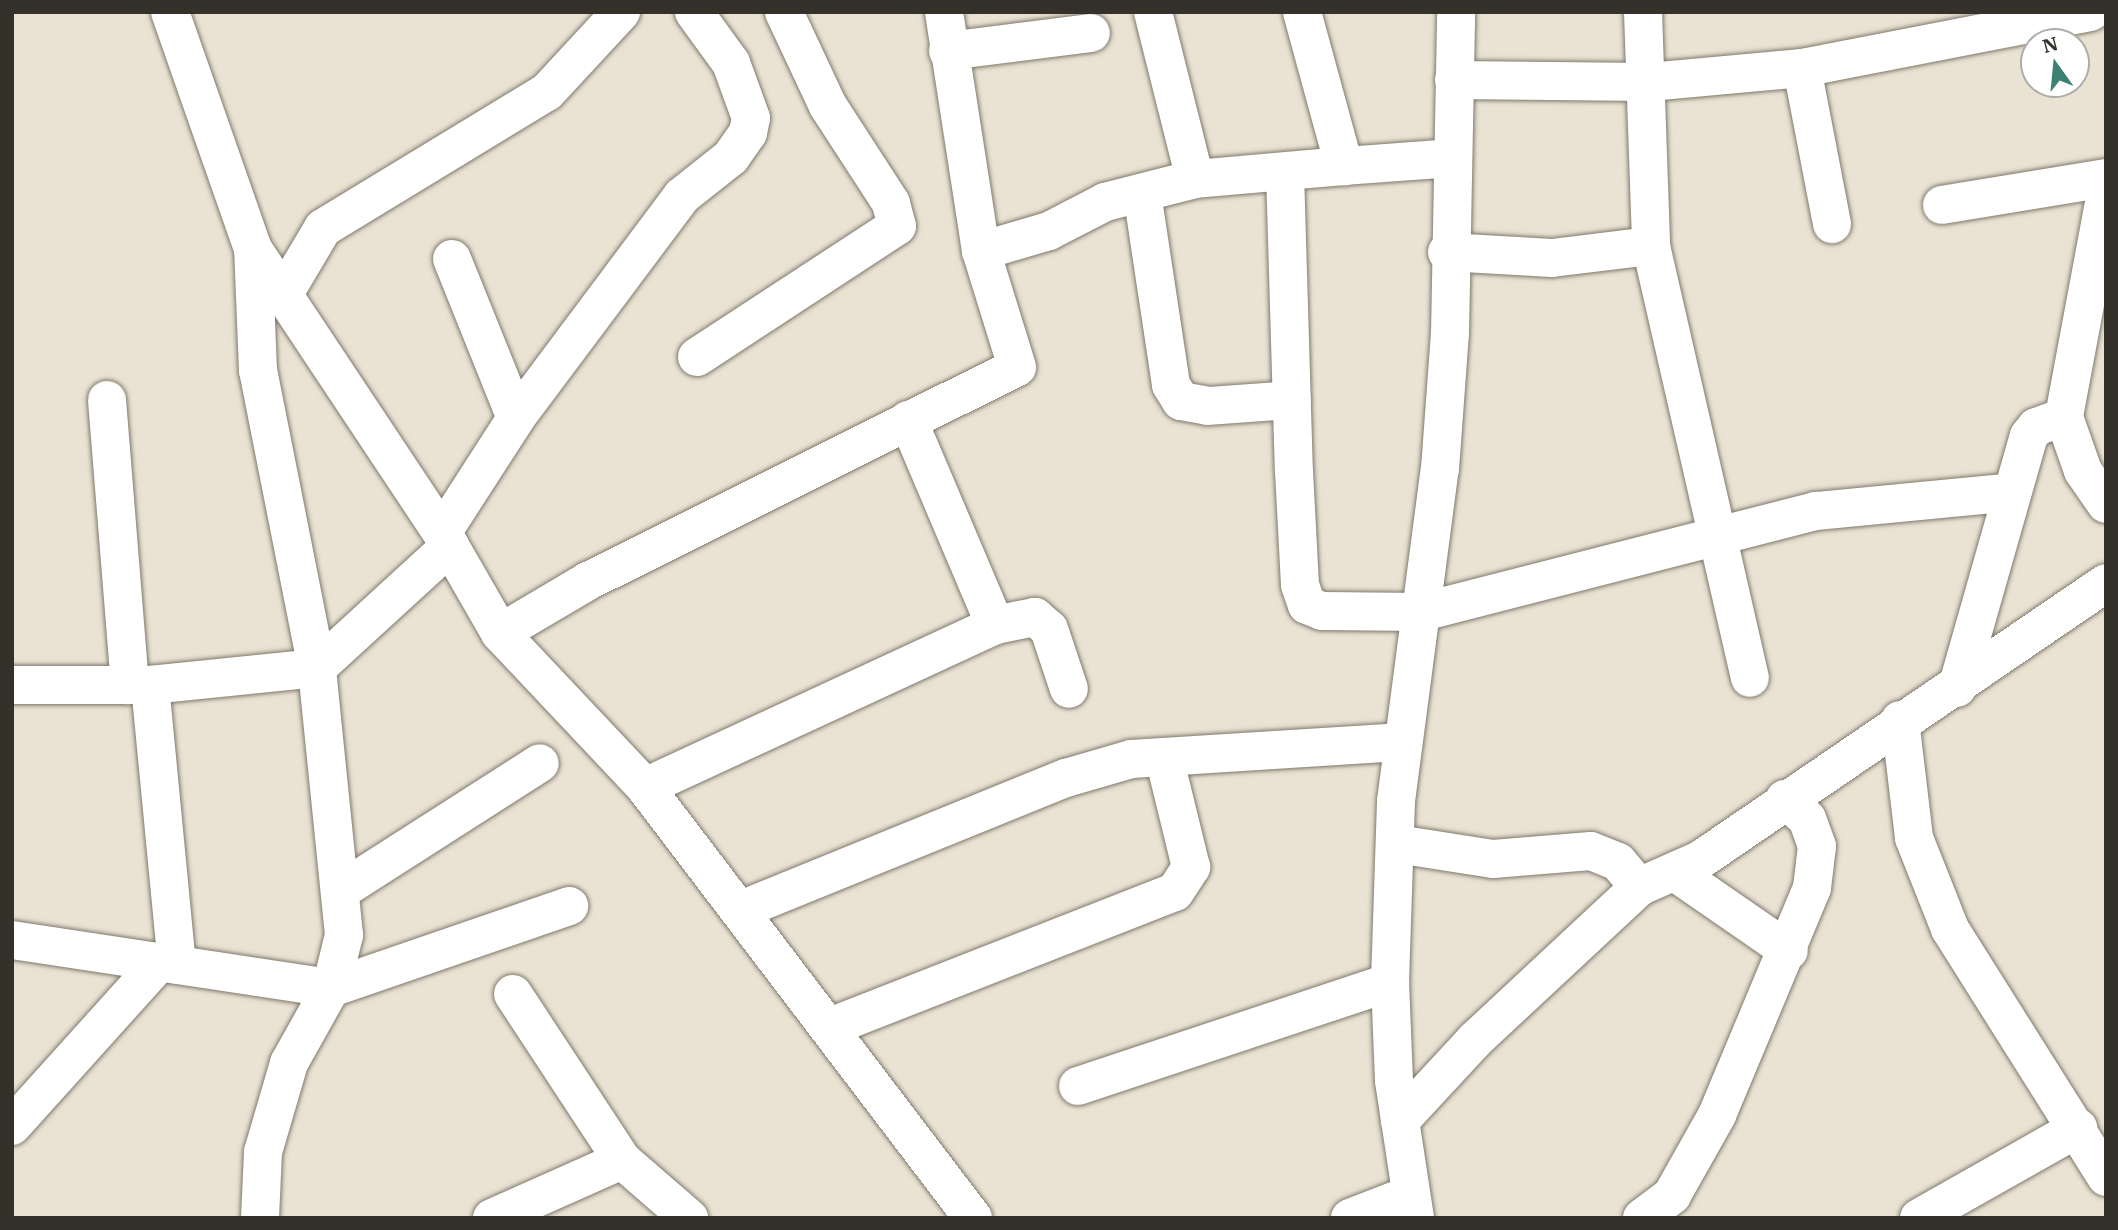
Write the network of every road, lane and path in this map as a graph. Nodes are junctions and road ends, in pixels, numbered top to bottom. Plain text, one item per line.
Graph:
1 (170, 12) edge
2 (621, 12) edge
3 (694, 12) edge
4 (784, 12) edge
5 (944, 12) edge
6 (1153, 12) edge
7 (1302, 12) edge
8 (1456, 12) edge
9 (1643, 12) edge
10 (2068, 13) edge
11 (1091, 33) dead end
12 (948, 51) junction
13 (1802, 68) junction
14 (1454, 80) junction
15 (1649, 82) junction
16 (1451, 158) junction
17 (1344, 166) junction
18 (1285, 172) junction
19 (2106, 178) edge
20 (1195, 179) junction
21 (2106, 192) edge
22 (1142, 193) junction
23 (1942, 205) dead end
24 (1832, 224) dead end
25 (1651, 246) junction
26 (253, 249) junction
27 (981, 251) junction
28 (1447, 251) junction
29 (452, 259) dead end
30 (285, 292) junction
31 (697, 357) dead end
32 (107, 400) dead end
33 (1292, 400) junction
34 (2064, 416) junction
35 (516, 418) junction
36 (908, 420) junction
37 (2012, 492) junction
38 (2106, 504) edge
39 (1716, 536) junction
40 (446, 539) junction
41 (2106, 583) edge
42 (1422, 612) junction
43 (995, 625) junction
44 (500, 633) junction
45 (317, 668) junction
46 (1750, 678) dead end
47 (12, 685) edge
48 (140, 685) junction
49 (1957, 688) junction
50 (1069, 689) dead end
51 (1900, 720) junction
52 (1403, 742) junction
53 (1164, 757) junction
54 (540, 763) dead end
55 (645, 787) junction
56 (1784, 799) junction
57 (1397, 844) junction
58 (1676, 873) junction
59 (1639, 887) junction
60 (340, 891) junction
61 (569, 906) dead end
62 (743, 909) junction
63 (12, 940) edge
64 (1789, 951) junction
65 (166, 965) junction
66 (1390, 982) junction
67 (331, 988) junction
68 (513, 994) dead end
69 (830, 1027) junction
70 (1078, 1086) dead end
71 (1400, 1121) junction
72 (12, 1126) edge
73 (2078, 1128) junction
74 (622, 1160) junction
75 (2106, 1177) edge
76 (1412, 1207) edge
77 (1667, 1210) edge
78 (260, 1218) edge
79 (492, 1218) edge
80 (690, 1218) edge
81 (973, 1218) edge
82 (1350, 1218) edge
83 (1919, 1218) edge

1 - 26 street
2 - 30 street
3 - 35 street
4 - 31 street
5 - 12 street
6 - 20 street
7 - 17 street
8 - 14 street
9 - 15 street
10 - 13 street
11 - 12 street
12 - 27 street
13 - 15 street
13 - 24 street
14 - 15 street
14 - 16 street
15 - 25 street
16 - 17 street
16 - 28 street
17 - 18 street
18 - 20 street
18 - 33 street
19 - 23 street
20 - 22 street
21 - 34 street
22 - 27 street
22 - 33 street
25 - 28 street
25 - 39 street
26 - 30 street
26 - 45 street
27 - 36 street
28 - 42 street
29 - 35 street
30 - 40 street
32 - 48 street
33 - 42 street
34 - 37 street
34 - 38 street
35 - 40 street
36 - 43 street
36 - 44 street
37 - 39 street
37 - 49 street
39 - 42 street
39 - 46 street
40 - 44 street
40 - 45 street
41 - 49 street
42 - 52 street
43 - 50 street
43 - 55 street
44 - 55 street
45 - 48 street
45 - 60 street
47 - 48 street
48 - 65 street
49 - 51 street
51 - 56 street
51 - 73 street
52 - 53 street
52 - 57 street
53 - 62 street
53 - 69 street
54 - 60 street
55 - 62 street
56 - 58 street
56 - 64 street
57 - 59 street
57 - 66 street
58 - 59 street
58 - 64 street
59 - 71 street
60 - 67 street
61 - 67 street
62 - 69 street
63 - 65 street
64 - 77 street
65 - 67 street
65 - 72 street
66 - 70 street
66 - 71 street
67 - 78 street
68 - 74 street
69 - 81 street
71 - 76 street
73 - 75 street
73 - 83 street
74 - 79 street
74 - 80 street
76 - 82 street

